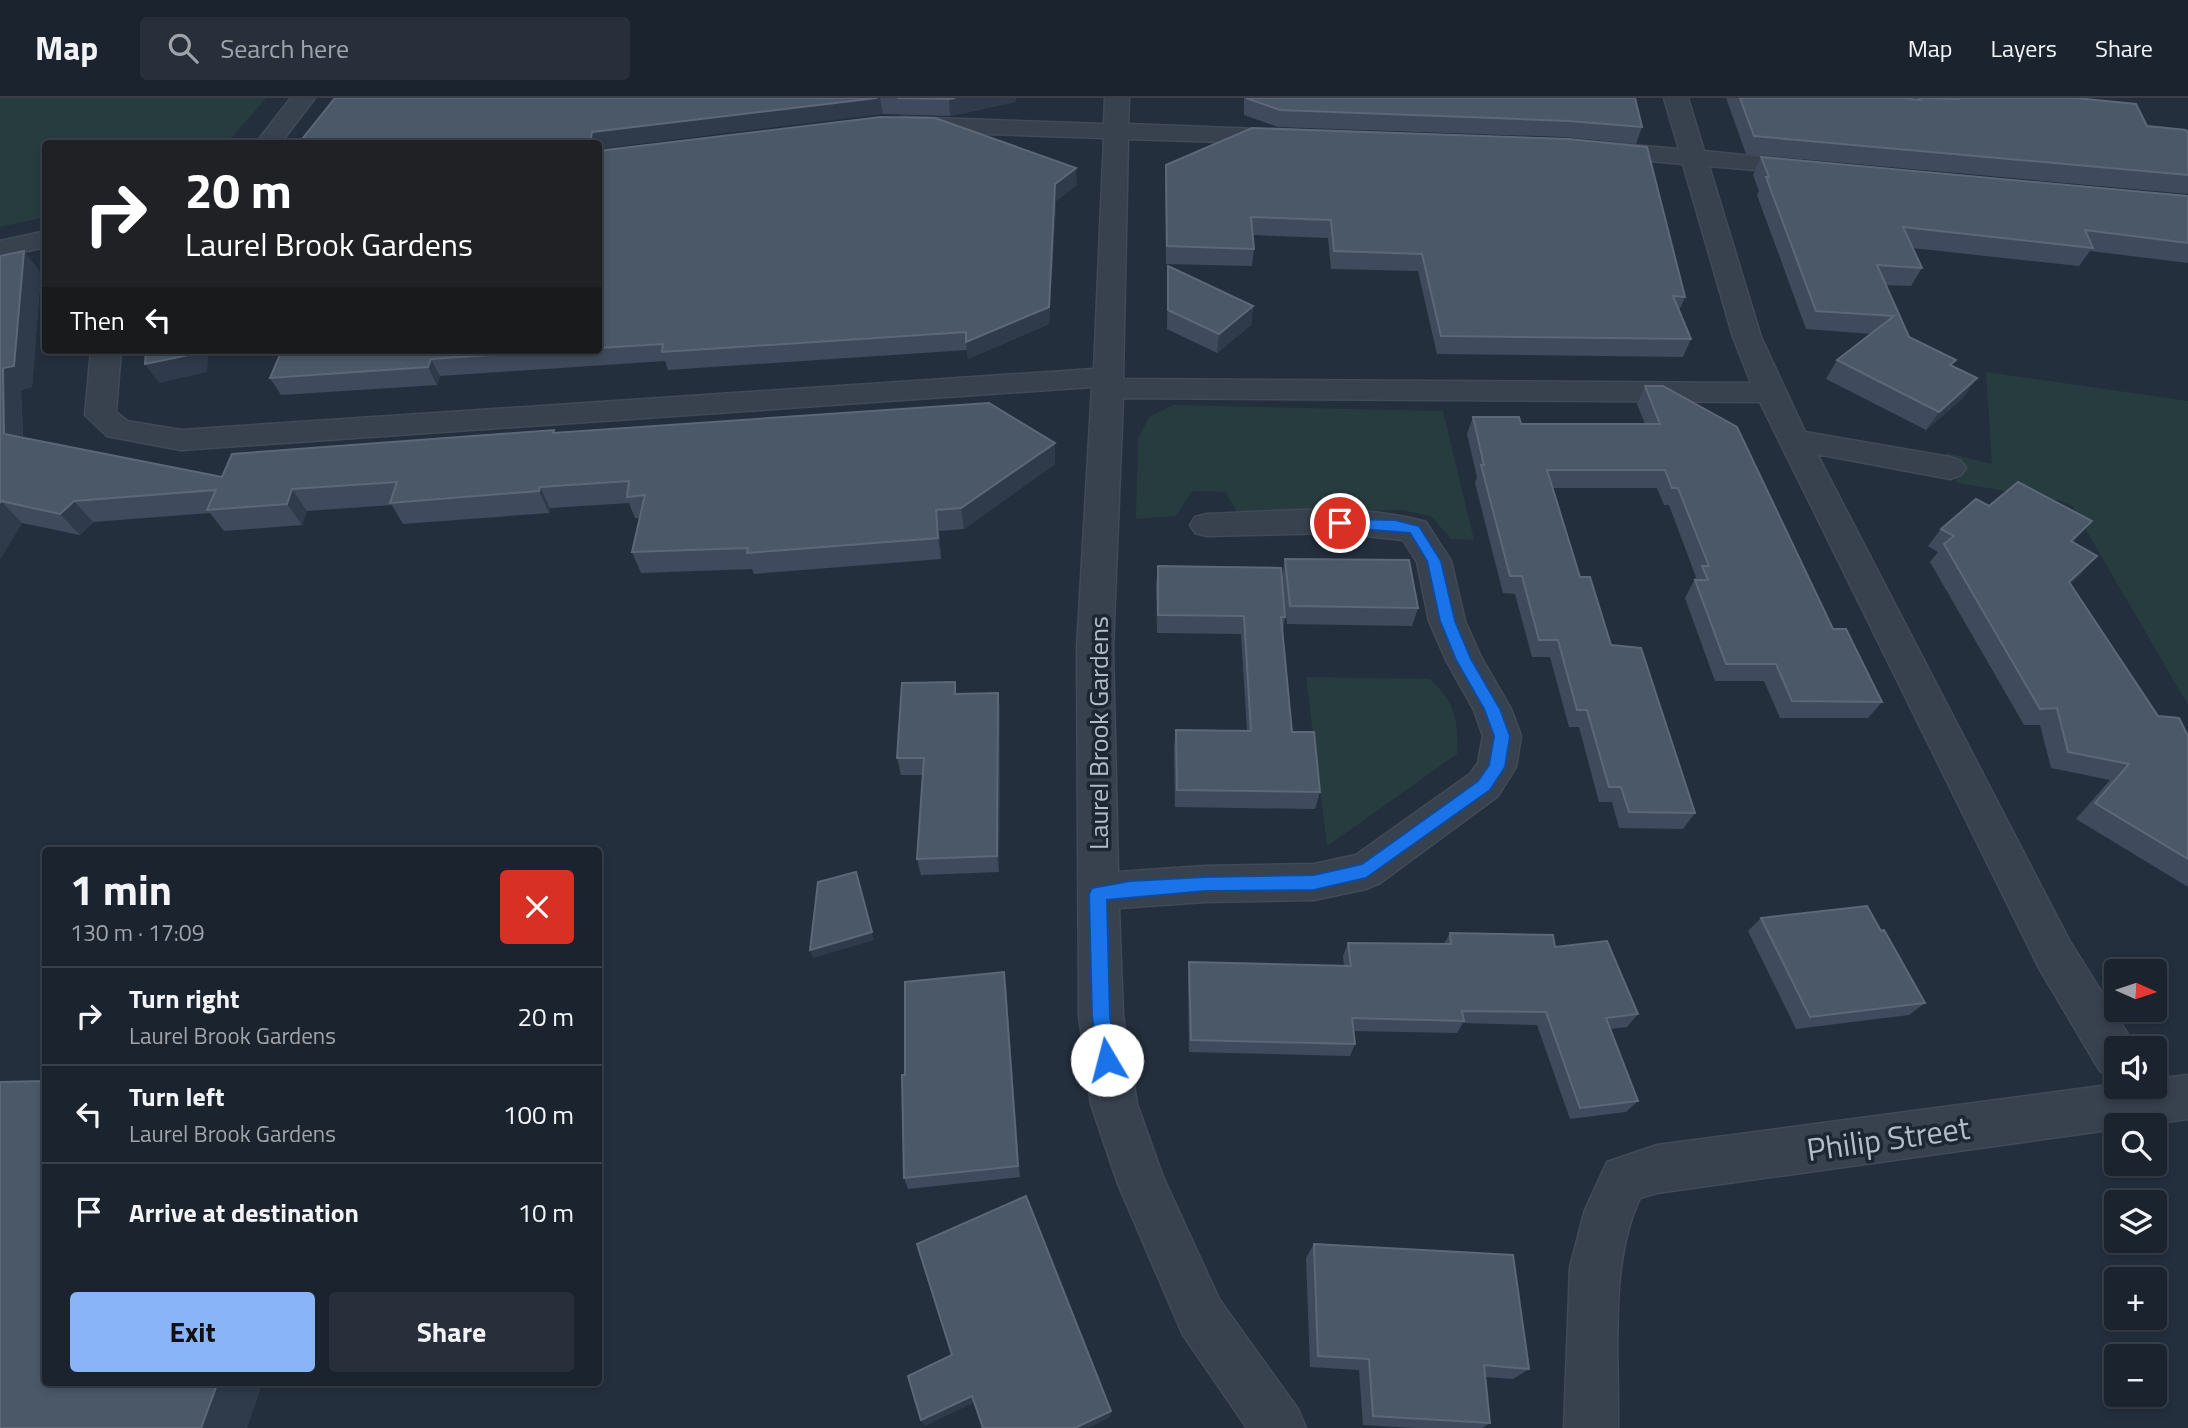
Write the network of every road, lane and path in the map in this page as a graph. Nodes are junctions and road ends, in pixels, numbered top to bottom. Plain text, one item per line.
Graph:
1 (303, 98) edge
2 (1117, 98) edge
3 (1676, 98) edge
4 (883, 124) edge
5 (1115, 131) junction
6 (1311, 138) edge
7 (270, 140) edge
8 (1577, 148) edge
9 (1693, 157) junction
10 (1830, 170) edge
11 (42, 240) edge
12 (0, 249) edge
13 (106, 354) edge
14 (1107, 383) junction
15 (1770, 393) junction
16 (1794, 440) junction
17 (1951, 468) dead end
18 (1207, 525) dead end
19 (1098, 894) junction
20 (2104, 1036) edge
21 (2129, 1099) edge
22 (1279, 1428) edge
23 (1591, 1428) edge

1 - 7 street
2 - 5 street, Laurel Brook Gardens
3 - 9 street
4 - 5 street
5 - 6 street
5 - 14 street, Laurel Brook Gardens
8 - 9 street
9 - 10 street
9 - 15 street
11 - 12 street
13 - 14 street
14 - 15 street
14 - 19 street, Laurel Brook Gardens
15 - 16 street
16 - 17 street
16 - 20 street
18 - 19 street
19 - 22 street, Laurel Brook Gardens
21 - 23 street, Philip Street

